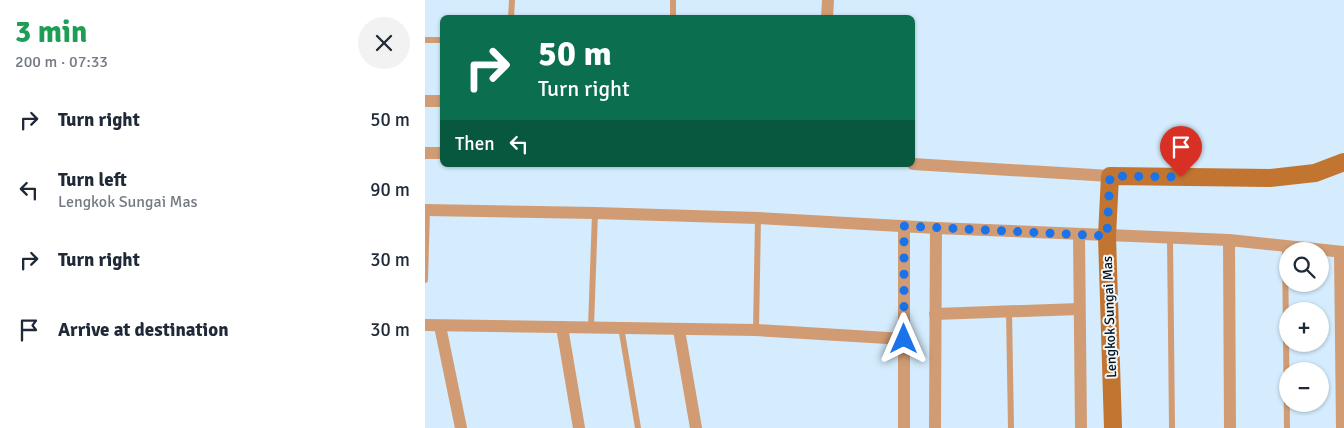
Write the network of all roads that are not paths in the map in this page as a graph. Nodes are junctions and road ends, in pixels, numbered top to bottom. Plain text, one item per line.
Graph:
1 (512, 0) edge
2 (673, 0) edge
3 (828, 0) edge
4 (511, 15) edge
5 (673, 15) edge
6 (827, 15) edge
7 (425, 40) edge
8 (440, 40) edge
9 (425, 101) edge
10 (440, 102) edge
11 (425, 153) edge
12 (440, 154) edge
13 (1344, 162) edge
14 (915, 164) edge
15 (1110, 176) junction
16 (426, 210) edge
17 (595, 213) junction
18 (758, 218) junction
19 (904, 226) junction
20 (936, 228) junction
21 (1079, 235) junction
22 (1107, 236) junction
23 (1170, 238) junction
24 (1229, 240) junction
25 (1279, 244) edge
26 (1329, 250) edge
27 (1342, 252) edge
28 (425, 280) edge
29 (1286, 292) edge
30 (1079, 309) junction
31 (1009, 312) junction
32 (935, 314) junction
33 (425, 325) edge
34 (440, 326) junction
35 (562, 327) junction
36 (591, 327) junction
37 (621, 327) junction
38 (679, 330) junction
39 (756, 330) junction
40 (904, 339) junction
41 (461, 428) edge
42 (579, 428) edge
43 (637, 428) edge
44 (696, 428) edge
45 (904, 428) edge
46 (935, 428) edge
47 (1011, 428) edge
48 (1081, 428) edge
49 (1113, 428) edge
50 (1172, 428) edge
51 (1230, 428) edge
52 (1287, 428) edge
53 (1342, 428) edge

1 - 4 lane
2 - 5 lane
3 - 6 street
7 - 8 lane
9 - 10 street
11 - 12 street
13 - 15 street
14 - 15 street
15 - 22 street, Lengkok Sungai Mas
16 - 17 street
16 - 28 lane
17 - 18 street
17 - 36 lane
18 - 19 street
18 - 39 lane
19 - 20 street
19 - 40 street
20 - 21 street
20 - 32 street
21 - 22 street
21 - 30 street
22 - 23 street
22 - 49 street, Lengkok Sungai Mas
23 - 24 street
23 - 50 lane
24 - 25 street
24 - 51 street
26 - 27 street
27 - 53 street
29 - 52 lane
30 - 31 street
30 - 48 street
31 - 32 street
31 - 47 lane
32 - 46 street
33 - 34 street
34 - 35 street
34 - 41 street
35 - 36 street
35 - 42 street
36 - 37 street
37 - 38 street
37 - 43 lane
38 - 39 street
38 - 44 street
39 - 40 street
40 - 45 street

